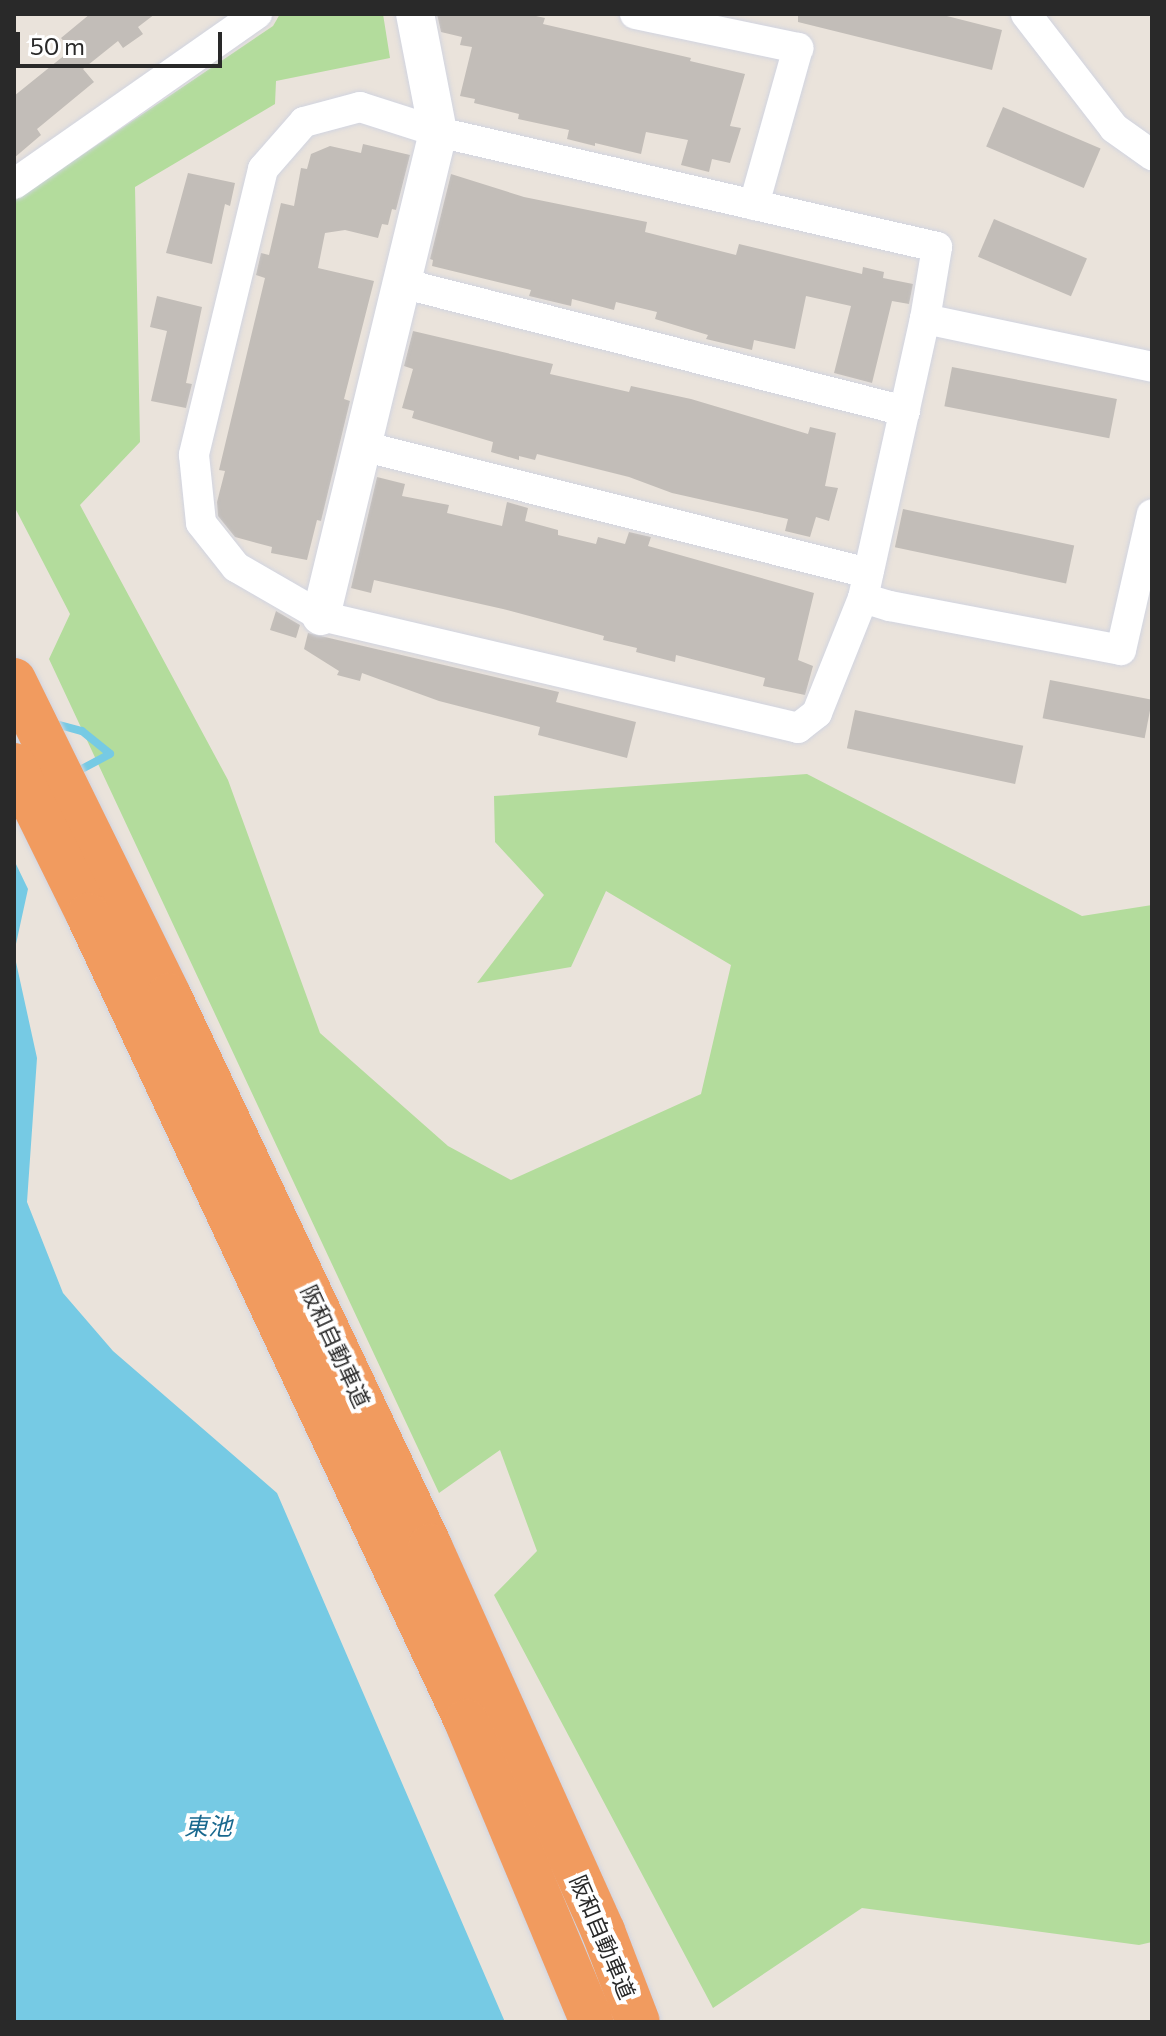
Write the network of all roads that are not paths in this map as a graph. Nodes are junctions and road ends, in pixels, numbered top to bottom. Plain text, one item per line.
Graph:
1 (257, 14) edge
2 (415, 14) edge
3 (635, 14) edge
4 (1026, 14) edge
5 (438, 132) junction
6 (1152, 155) edge
7 (14, 184) edge
8 (754, 205) junction
9 (401, 283) junction
10 (925, 319) junction
11 (1152, 367) edge
12 (905, 411) junction
13 (362, 446) junction
14 (1152, 514) edge
15 (866, 585) junction
16 (321, 616) junction
17 (16, 685) edge
18 (14, 765) edge
19 (106, 909) junction
20 (592, 2022) edge
21 (638, 2022) edge

1 - 7 street
2 - 5 street
3 - 8 street
4 - 6 street
5 - 8 street
5 - 9 street
5 - 16 street
8 - 10 street
9 - 12 street
9 - 13 street
10 - 11 street
10 - 12 street
12 - 15 street
13 - 15 street
13 - 16 street
14 - 15 street
15 - 16 street
17 - 19 highway, 阪和自動車道
18 - 19 highway, 阪和自動車道
19 - 20 highway, 阪和自動車道
19 - 21 highway, 阪和自動車道

